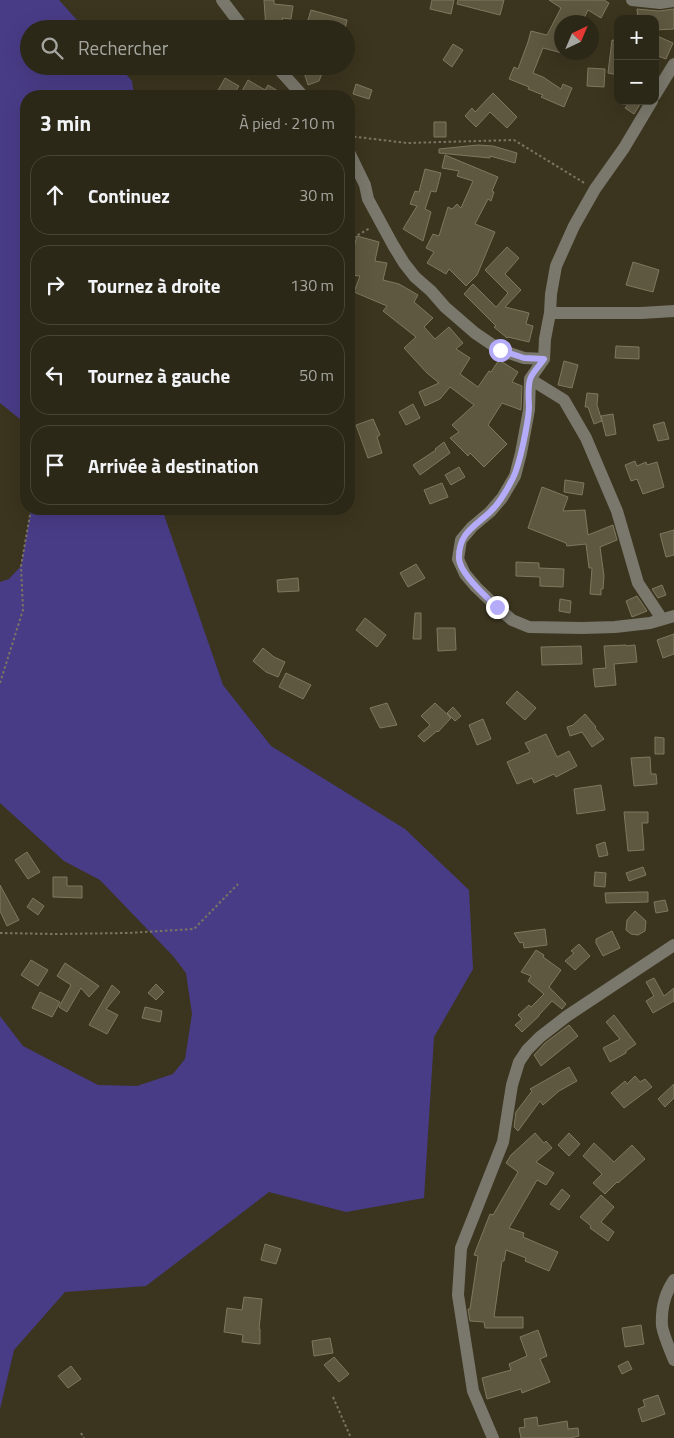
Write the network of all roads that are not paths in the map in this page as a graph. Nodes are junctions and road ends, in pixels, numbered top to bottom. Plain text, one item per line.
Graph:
1 (222, 0) edge
2 (632, 0) edge
3 (674, 1) edge
4 (237, 20) edge
5 (674, 64) edge
6 (284, 75) edge
7 (659, 88) edge
8 (298, 90) edge
9 (650, 105) edge
10 (355, 164) edge
11 (674, 311) edge
12 (550, 313) junction
13 (544, 359) junction
14 (530, 379) junction
15 (668, 618) edge
16 (674, 945) edge
17 (674, 1280) edge
18 (674, 1360) edge
19 (493, 1438) edge

1 - 4 street
2 - 3 street
5 - 7 street
6 - 8 street
9 - 12 street
10 - 13 street
11 - 12 street
12 - 13 street
13 - 14 street
14 - 15 street
14 - 15 street
16 - 19 street
17 - 18 street

